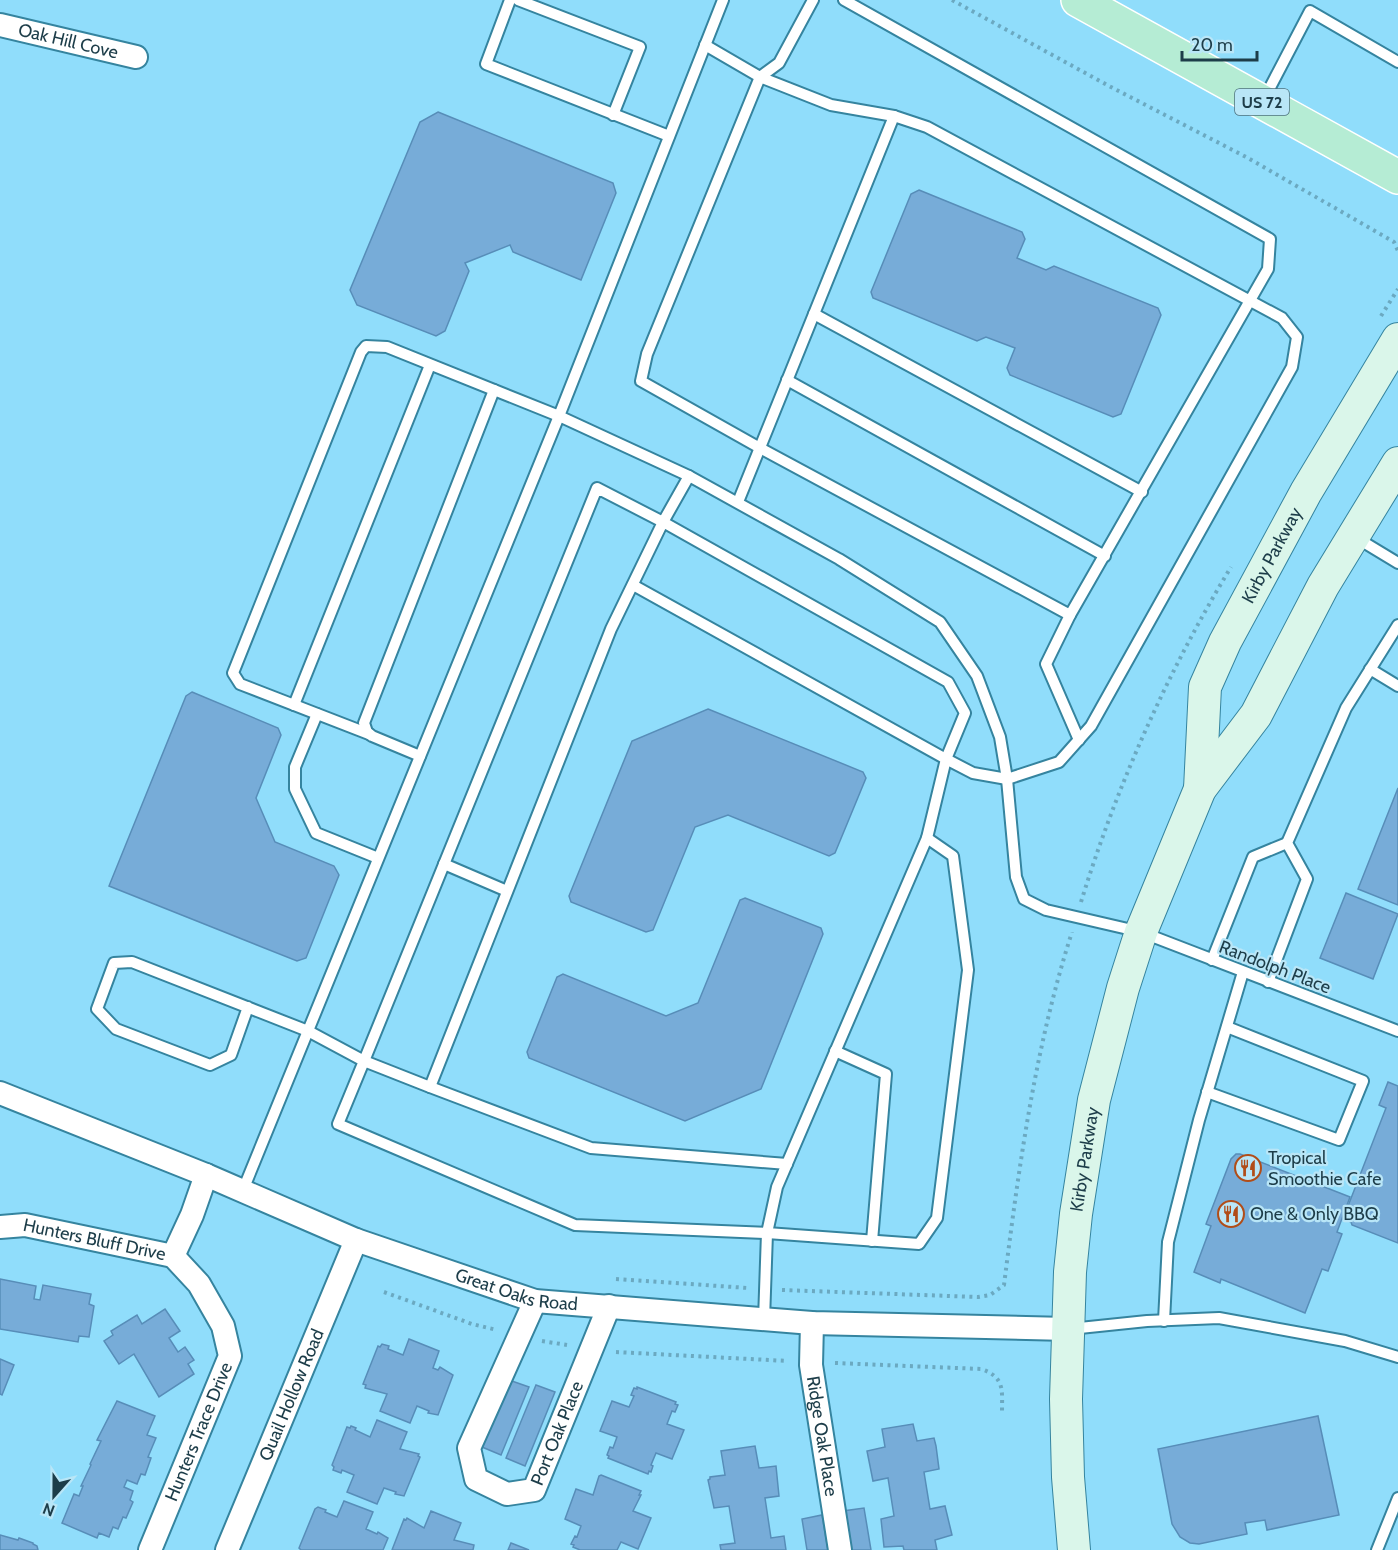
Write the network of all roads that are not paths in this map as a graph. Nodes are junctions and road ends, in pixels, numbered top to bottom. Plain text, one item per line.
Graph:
1 (510, 0) edge
2 (518, 0) edge
3 (723, 0) edge
4 (813, 0) edge
5 (844, 0) edge
6 (1078, 0) edge
7 (1316, 0) edge
8 (1310, 10) junction
9 (0, 25) edge
10 (705, 45) junction
11 (136, 57) dead end
12 (1398, 62) edge
13 (760, 77) junction
14 (1262, 102) junction
15 (613, 115) junction
16 (894, 116) junction
17 (669, 136) junction
18 (1398, 177) edge
19 (1249, 300) junction
20 (814, 314) junction
21 (1398, 339) edge
22 (430, 365) junction
23 (787, 380) junction
24 (494, 390) junction
25 (559, 416) junction
26 (760, 448) junction
27 (1398, 463) edge
28 (689, 476) junction
29 (1142, 492) junction
30 (738, 502) junction
31 (663, 522) junction
32 (1354, 537) junction
33 (1105, 556) junction
34 (1398, 563) edge
35 (633, 585) junction
36 (1070, 615) junction
37 (1398, 625) edge
38 (1370, 669) junction
39 (1398, 686) edge
40 (294, 705) junction
41 (317, 714) junction
42 (369, 734) junction
43 (1078, 740) junction
44 (420, 756) junction
45 (946, 759) junction
46 (1008, 779) junction
47 (1200, 789) junction
48 (927, 838) junction
49 (1287, 843) junction
50 (378, 858) junction
51 (444, 864) junction
52 (507, 891) junction
53 (1141, 932) junction
54 (1212, 960) junction
55 (1243, 972) junction
56 (1268, 982) junction
57 (248, 1007) junction
58 (1227, 1027) junction
59 (308, 1031) junction
60 (1398, 1031) edge
61 (835, 1051) junction
62 (364, 1061) junction
63 (430, 1087) junction
64 (1208, 1092) junction
65 (0, 1093) edge
66 (786, 1164) junction
67 (206, 1175) junction
68 (243, 1191) junction
69 (0, 1227) edge
70 (767, 1233) junction
71 (356, 1240) junction
72 (872, 1241) junction
73 (173, 1256) junction
74 (535, 1300) junction
75 (609, 1306) junction
76 (764, 1320) junction
77 (1164, 1320) junction
78 (812, 1323) junction
79 (1067, 1329) junction
80 (1398, 1357) edge
81 (1398, 1498) edge
82 (150, 1550) edge
83 (227, 1550) edge
84 (840, 1550) edge
85 (1074, 1550) edge
86 (1377, 1550) edge

1 - 15 lane
2 - 15 lane
3 - 10 lane
4 - 13 lane
5 - 19 lane
6 - 14 main road, US 72
7 - 8 lane
8 - 12 lane
8 - 14 lane
9 - 11 street, Oak Hill Cove
10 - 13 lane
10 - 17 lane
13 - 16 lane
13 - 26 lane
14 - 18 main road, US 72
15 - 17 lane
16 - 19 lane
16 - 20 lane
17 - 25 lane
19 - 29 lane
19 - 43 lane
20 - 23 lane
20 - 29 lane
21 - 47 main road, Kirby Parkway
22 - 24 lane, Randolph Place
22 - 40 lane
22 - 40 lane, Randolph Place
23 - 26 lane
23 - 33 lane
24 - 25 lane, Randolph Place
24 - 42 lane
25 - 28 lane, Randolph Place
25 - 44 lane
26 - 30 lane
26 - 36 lane
27 - 32 main road, Kirby Parkway
28 - 30 lane, Randolph Place
28 - 31 lane
29 - 33 lane
30 - 46 lane, Randolph Place
31 - 35 lane
31 - 45 lane
31 - 51 lane
32 - 34 lane
32 - 47 main road, Kirby Parkway
33 - 36 lane
35 - 45 lane
35 - 52 lane
36 - 43 lane
37 - 38 lane
38 - 39 lane
38 - 49 lane
40 - 41 lane
41 - 42 lane
41 - 50 lane
42 - 44 lane
43 - 46 lane
44 - 50 lane
45 - 46 lane
45 - 48 lane
46 - 53 lane, Randolph Place
47 - 53 main road, Kirby Parkway
48 - 61 lane
48 - 72 lane
49 - 54 lane
49 - 56 lane
50 - 59 lane
51 - 52 lane
51 - 62 lane
52 - 63 lane
53 - 54 lane, Randolph Place
53 - 79 main road, Kirby Parkway
54 - 55 lane, Randolph Place
55 - 56 lane, Randolph Place
55 - 58 lane
56 - 60 lane, Randolph Place
57 - 57 lane
57 - 59 lane
58 - 64 lane
58 - 64 lane
59 - 62 lane
59 - 68 lane
61 - 66 lane
61 - 72 lane
62 - 63 lane
62 - 70 lane
63 - 66 lane
64 - 77 lane
65 - 67 street, Great Oaks Road
66 - 70 lane
67 - 68 street, Great Oaks Road
67 - 73 street, Hunters Bluff Drive
68 - 71 street, Great Oaks Road
69 - 73 street, Hunters Bluff Drive
70 - 72 lane
70 - 76 lane
71 - 74 street, Great Oaks Road
71 - 83 street, Quail Hollow Road
73 - 82 street, Hunters Trace Drive
74 - 75 street, Great Oaks Road
74 - 75 street, Port Oak Place
75 - 76 street, Great Oaks Road
76 - 78 street, Great Oaks Road
77 - 79 lane
77 - 80 lane
78 - 79 street, Great Oaks Road
78 - 84 street, Ridge Oak Place
79 - 85 main road, Kirby Parkway
81 - 86 lane

